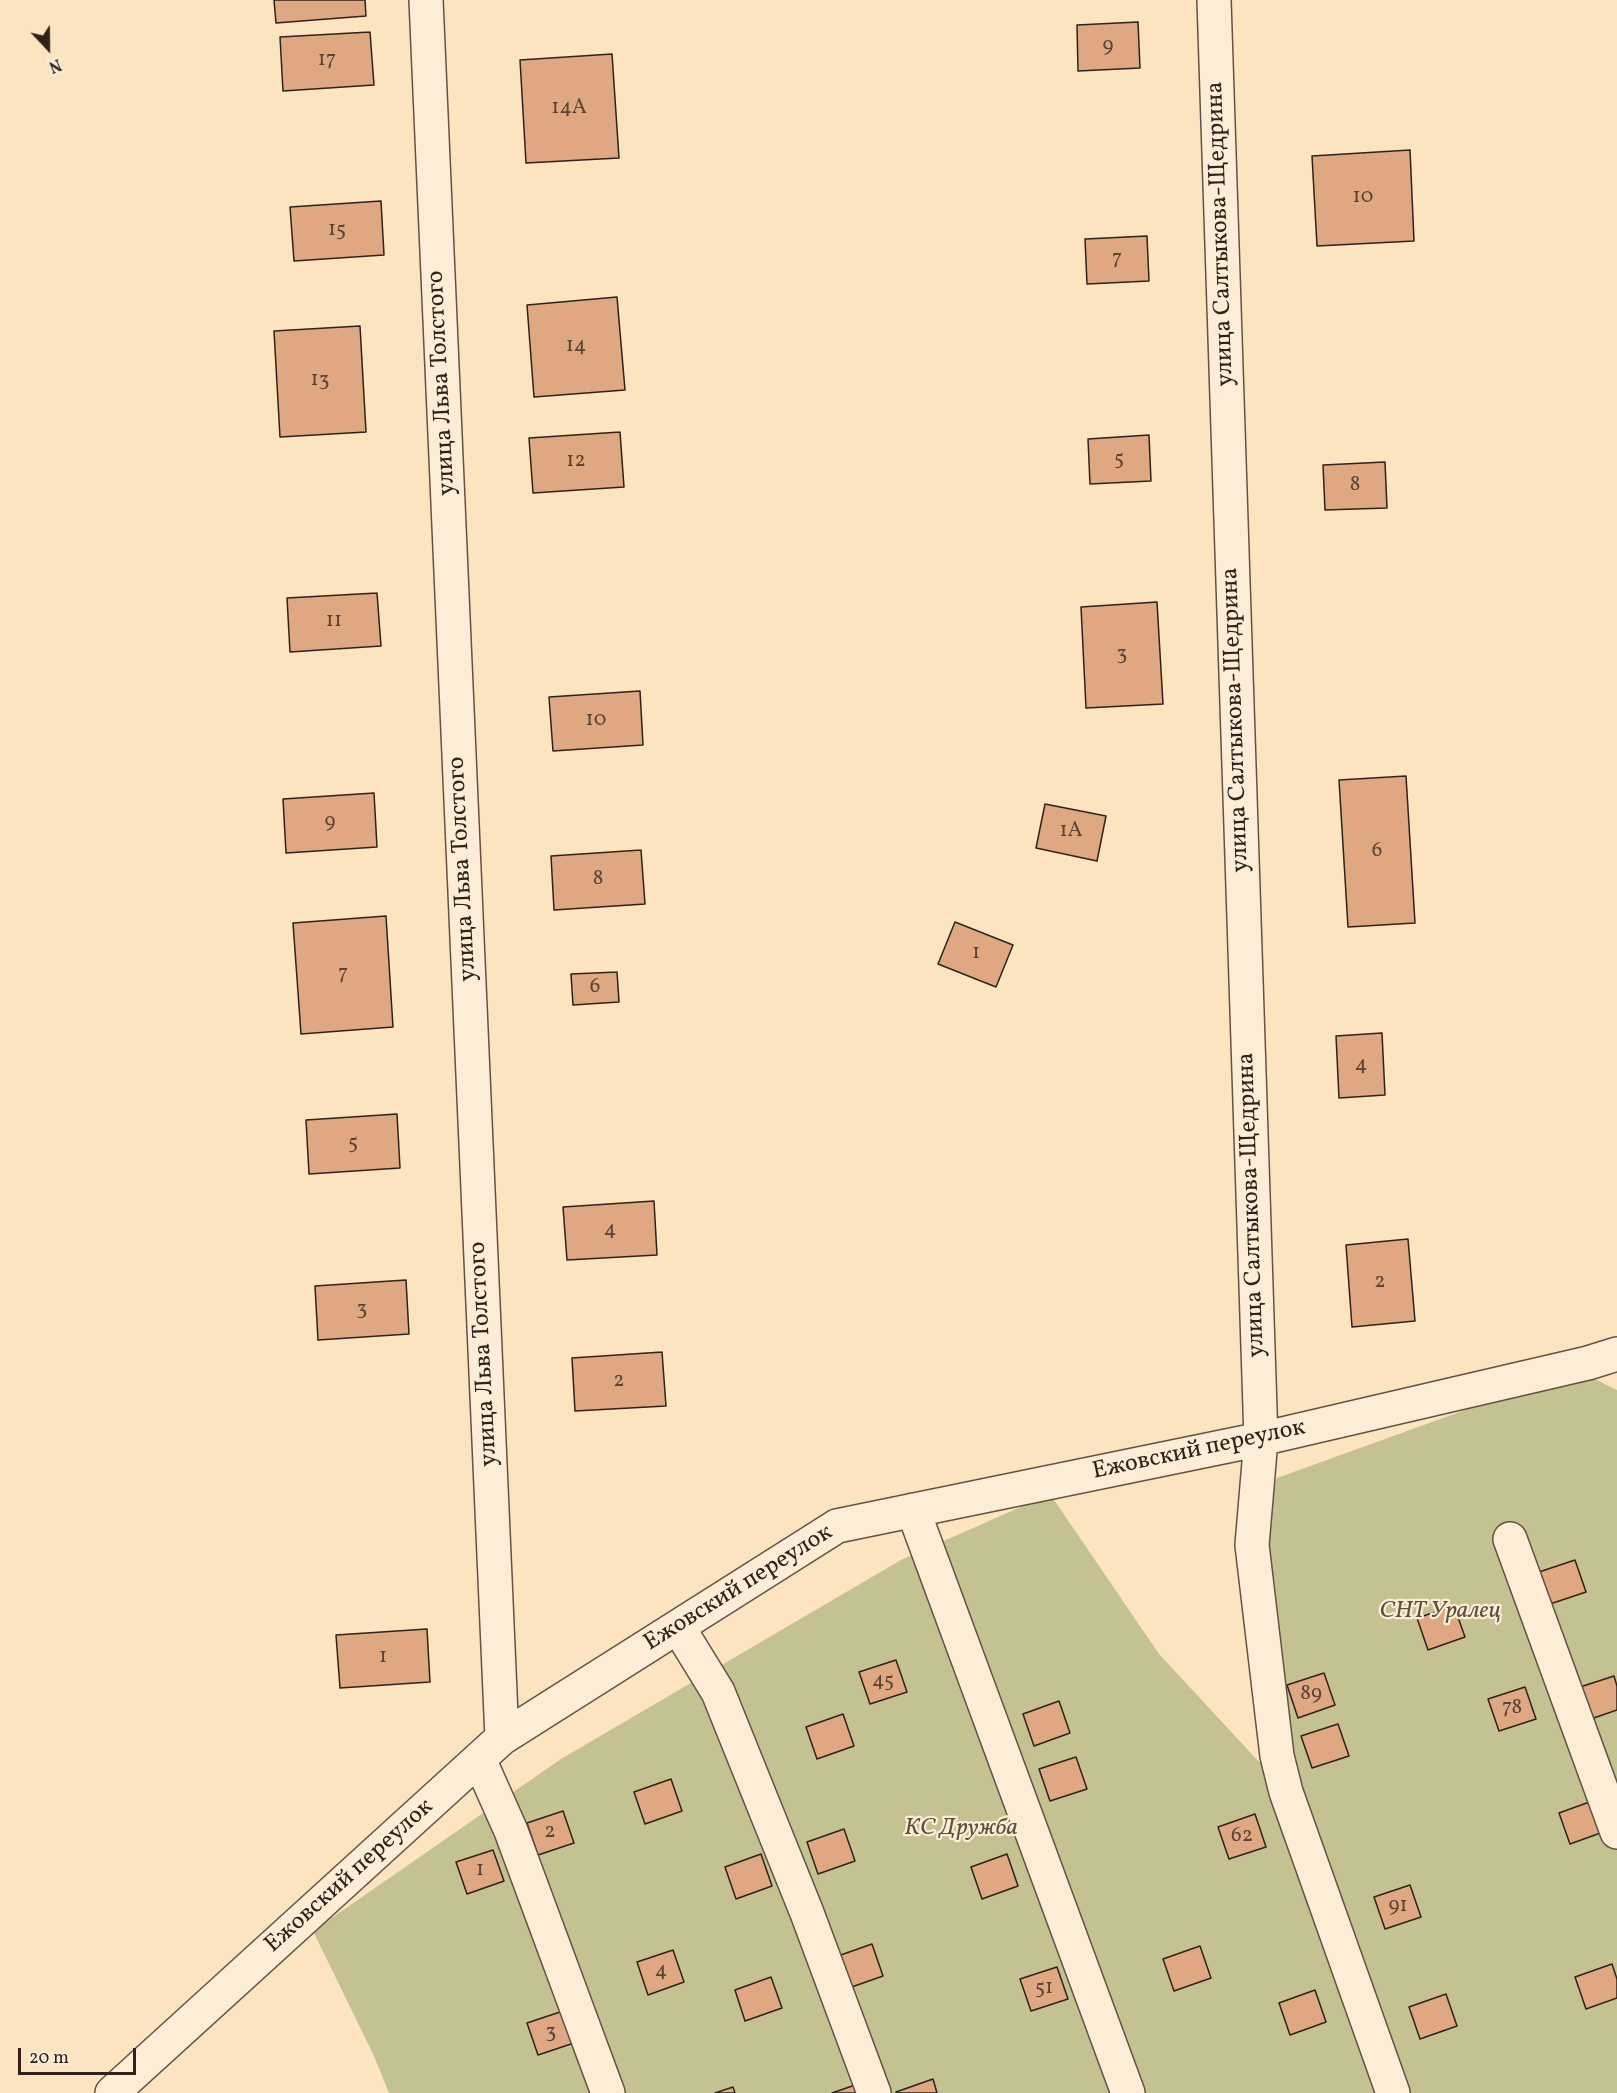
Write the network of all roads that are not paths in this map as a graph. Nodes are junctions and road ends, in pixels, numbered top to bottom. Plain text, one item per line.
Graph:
1 (426, 0) edge
2 (1214, 0) edge
3 (1607, 1365) edge
4 (1261, 1439) junction
5 (913, 1510) junction
6 (1510, 1539) dead end
7 (678, 1627) junction
8 (490, 1748) junction
9 (1617, 1832) edge
10 (112, 2093) edge
11 (608, 2093) edge
12 (874, 2093) edge
13 (1128, 2093) edge
14 (1393, 2093) edge

1 - 8 street, улица Льва Толстого
2 - 4 street, улица Салтыкова-Щедрина
3 - 4 street, Ежовский переулок
4 - 5 street, Ежовский переулок
4 - 14 street, улица Салтыкова-Щедрина
5 - 7 street, Ежовский переулок
5 - 13 street
6 - 9 street
7 - 8 street, Ежовский переулок
7 - 12 street
8 - 10 street, Ежовский переулок
8 - 11 street

